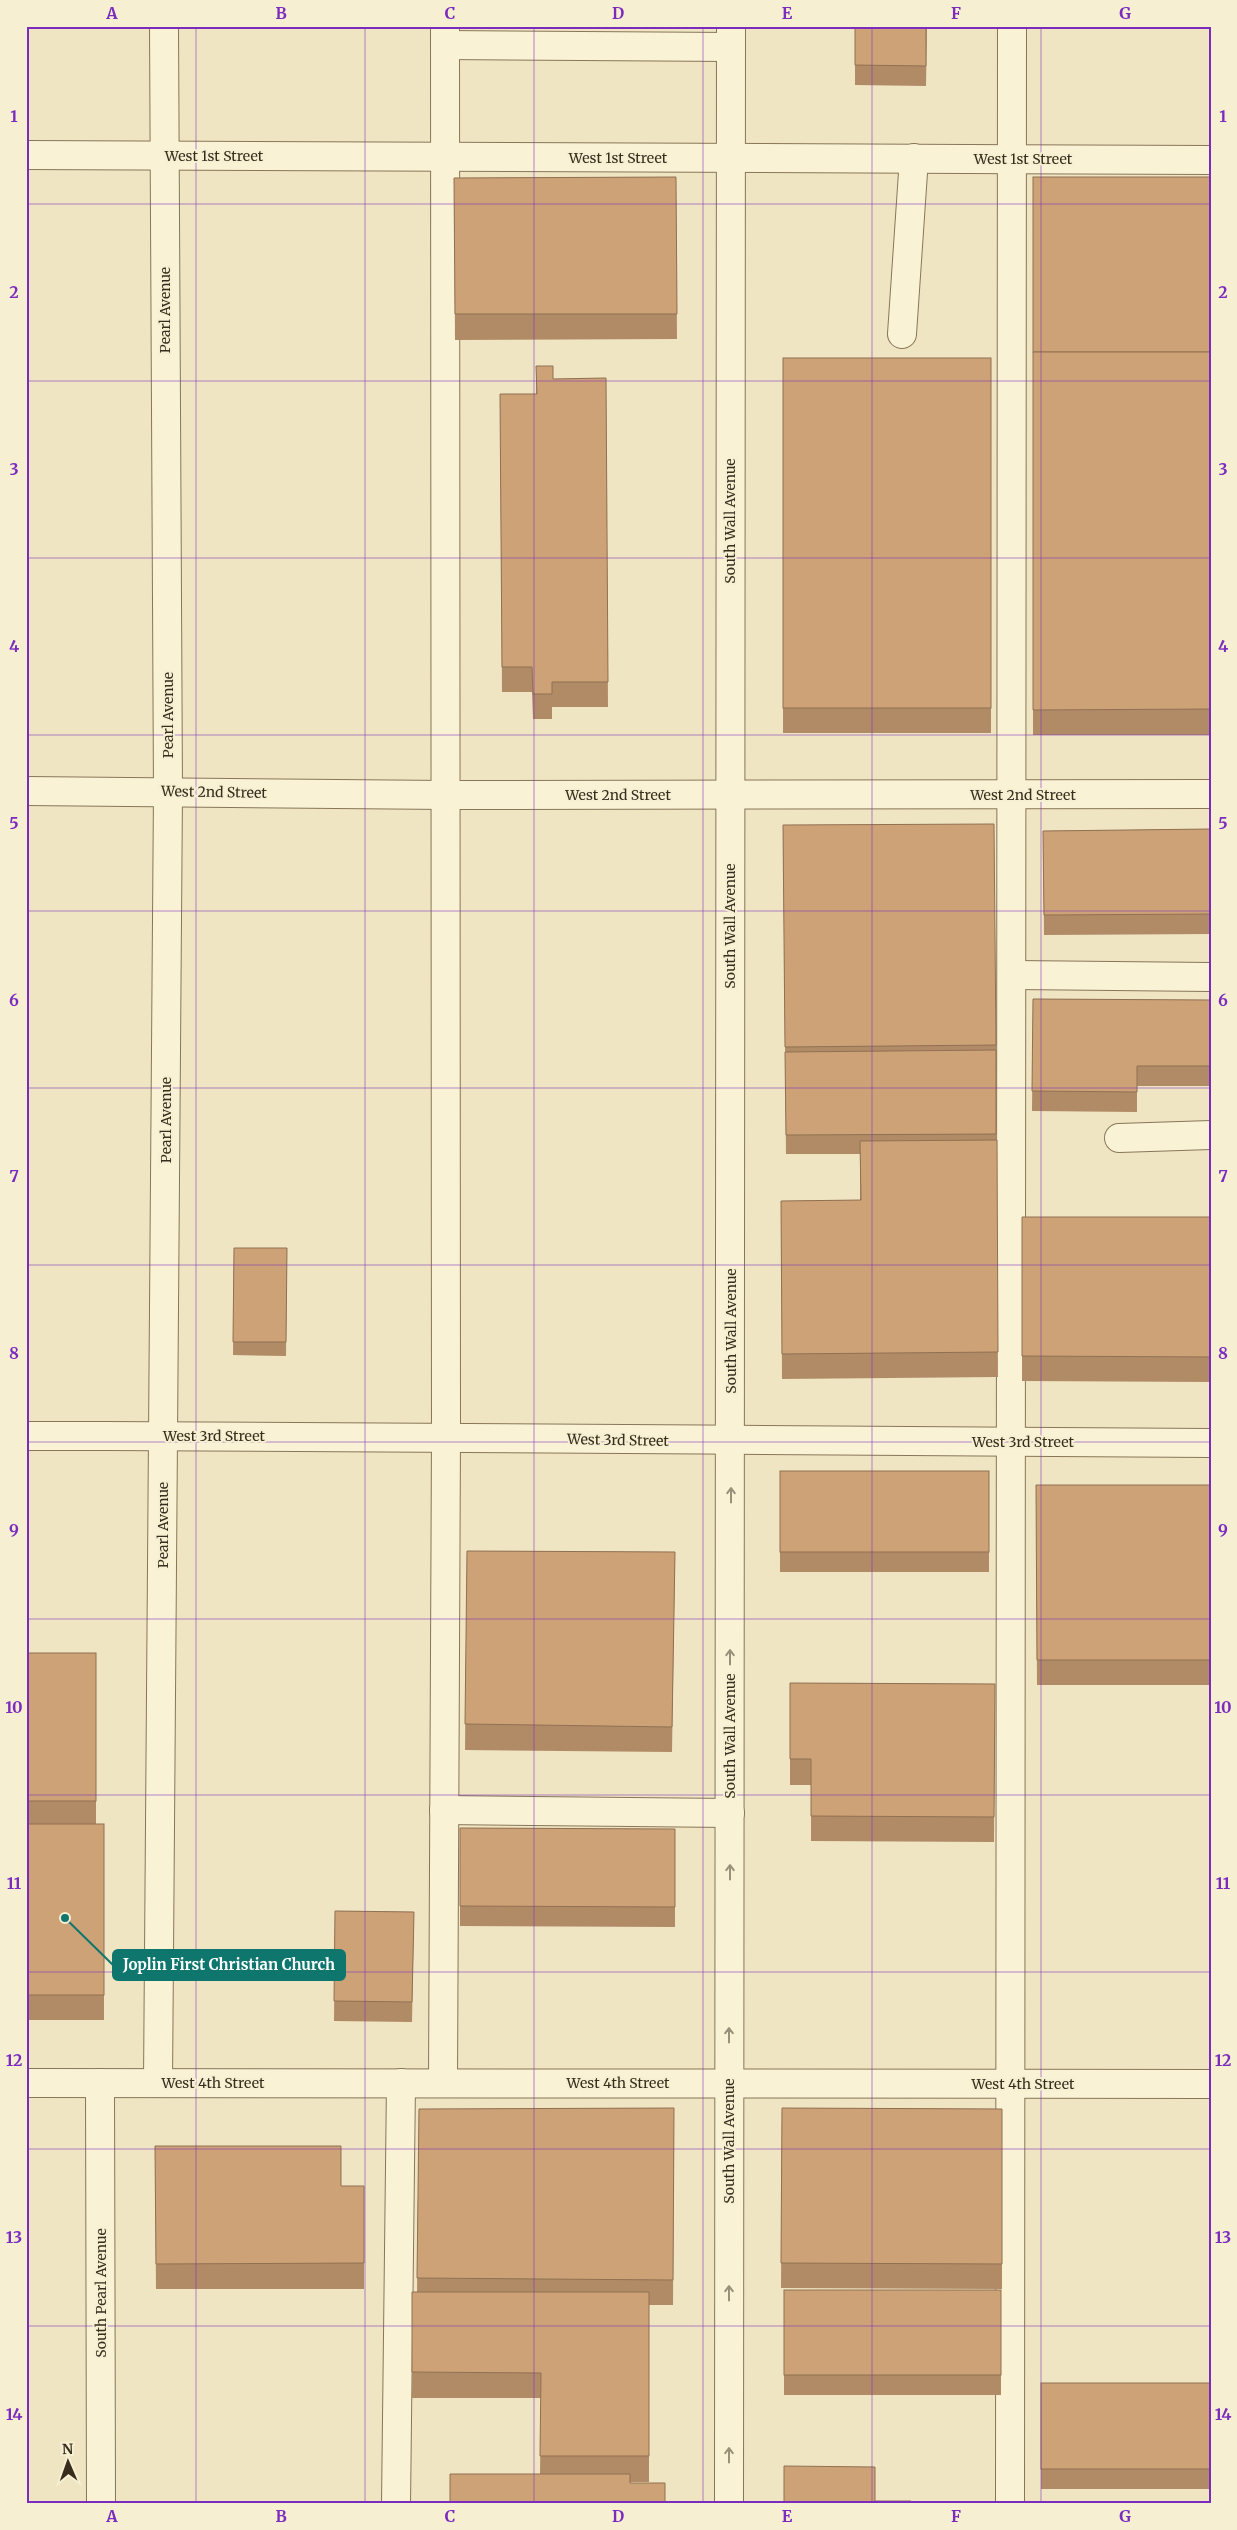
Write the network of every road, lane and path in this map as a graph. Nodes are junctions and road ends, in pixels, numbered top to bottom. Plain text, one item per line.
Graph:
1 (164, 26) edge
2 (1012, 26) edge
3 (445, 36) edge
4 (731, 36) edge
5 (26, 156) edge
6 (163, 156) junction
7 (445, 157) junction
8 (730, 158) junction
9 (914, 158) junction
10 (1012, 159) junction
11 (1211, 160) edge
12 (902, 334) dead end
13 (26, 791) edge
14 (168, 791) junction
15 (1211, 794) edge
16 (446, 795) junction
17 (1012, 795) junction
18 (730, 796) junction
19 (1012, 975) junction
20 (1211, 977) edge
21 (1211, 1135) edge
22 (1119, 1138) dead end
23 (26, 1436) edge
24 (163, 1436) junction
25 (446, 1436) junction
26 (731, 1441) junction
27 (1011, 1442) junction
28 (1211, 1443) edge
29 (444, 1810) junction
30 (730, 1813) junction
31 (26, 2083) edge
32 (100, 2083) junction
33 (158, 2083) junction
34 (401, 2083) junction
35 (443, 2083) junction
36 (729, 2084) junction
37 (1011, 2084) junction
38 (1211, 2084) edge
39 (102, 2504) edge
40 (396, 2504) edge
41 (729, 2504) edge
42 (1010, 2504) edge

1 - 6 street, Pearl Avenue
2 - 10 street
3 - 4 street
3 - 7 street
4 - 8 street, South Wall Avenue
5 - 6 street, West 1st Street
6 - 7 street, West 1st Street
6 - 14 street, Pearl Avenue
7 - 8 street, West 1st Street
7 - 16 street
8 - 9 street, West 1st Street
8 - 18 street, South Wall Avenue
9 - 10 street, West 1st Street
9 - 12 street
10 - 11 street, West 1st Street
10 - 17 street
13 - 14 street, West 2nd Street
14 - 16 street, West 2nd Street
14 - 24 street, Pearl Avenue
15 - 17 street, West 2nd Street
16 - 18 street, West 2nd Street
16 - 25 street
17 - 18 street, West 2nd Street
17 - 19 street
18 - 26 street, South Wall Avenue
19 - 20 street
19 - 27 street
21 - 22 street
23 - 24 street, West 3rd Street
24 - 25 street, West 3rd Street
24 - 33 street, Pearl Avenue
25 - 26 street, West 3rd Street
25 - 29 street
26 - 27 street, West 3rd Street
30 -> 26 street, South Wall Avenue
27 - 28 street, West 3rd Street
27 - 37 street
29 - 30 street
29 - 35 street
36 -> 30 street, South Wall Avenue
31 - 32 street, West 4th Street
32 - 33 street, West 4th Street
32 - 39 street, South Pearl Avenue
33 - 34 street, West 4th Street
34 - 35 street, West 4th Street
34 - 40 street
35 - 36 street, West 4th Street
36 - 37 street, West 4th Street
41 -> 36 street, South Wall Avenue
37 - 38 street, West 4th Street
37 - 42 street

